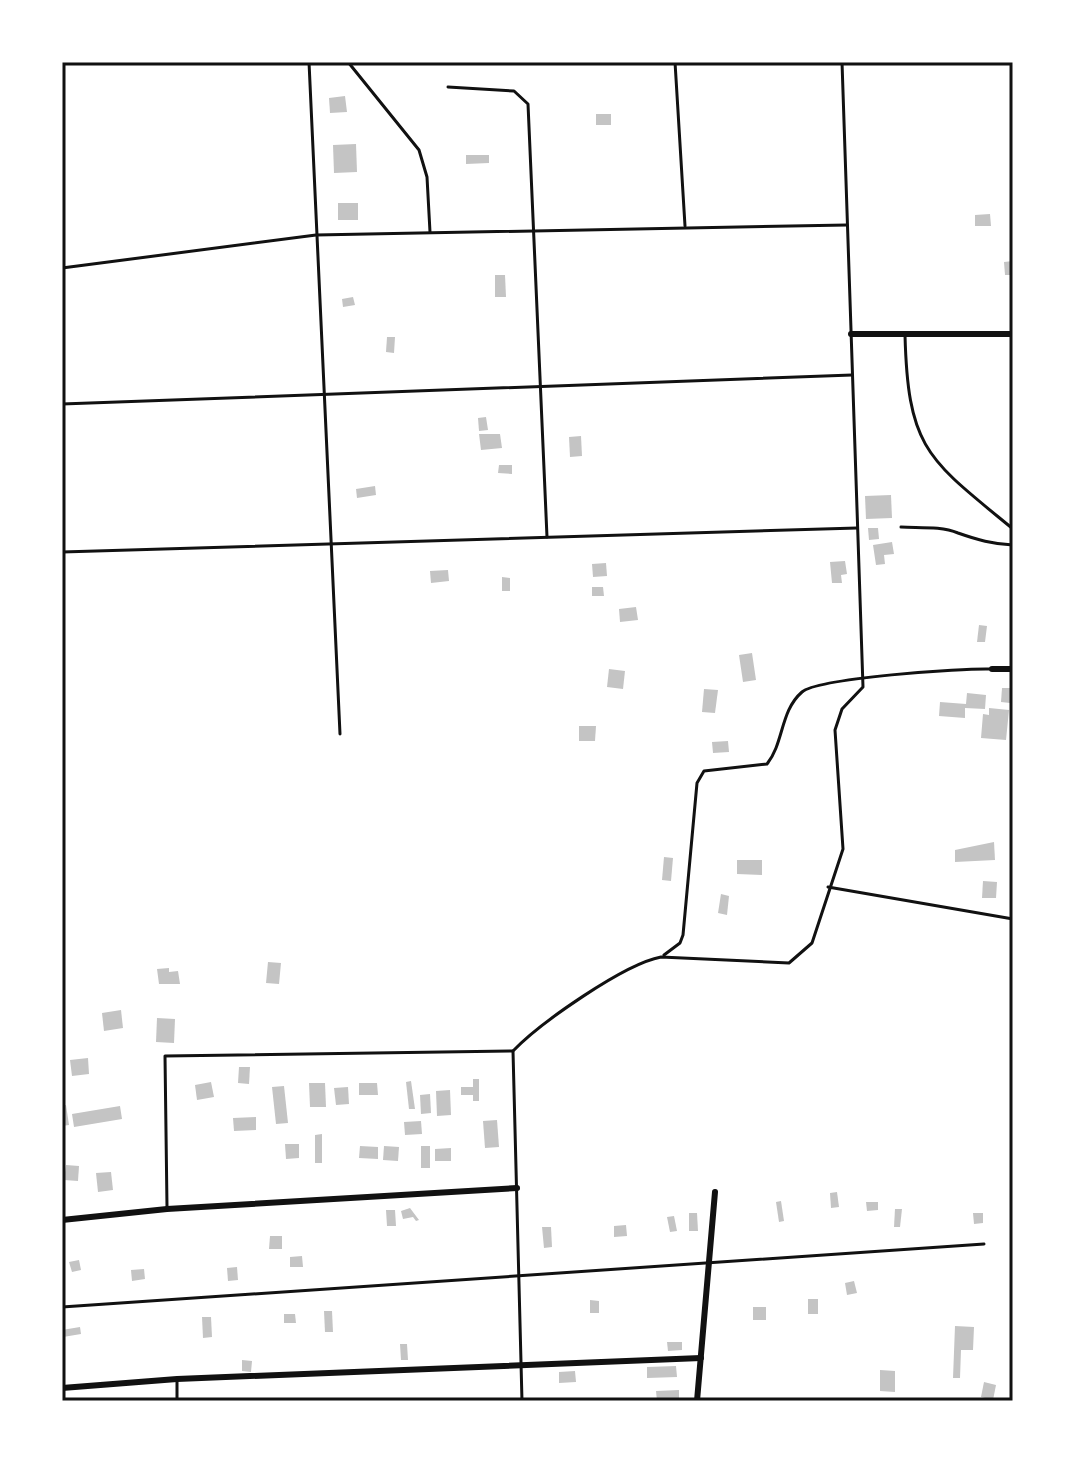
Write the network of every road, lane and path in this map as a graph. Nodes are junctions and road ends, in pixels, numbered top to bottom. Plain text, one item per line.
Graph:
1 (309, 62) edge
2 (348, 62) edge
3 (675, 62) edge
4 (842, 62) edge
5 (448, 87) dead end
6 (847, 225) junction
7 (685, 227) junction
8 (532, 229) junction
9 (430, 232) junction
10 (316, 235) junction
11 (62, 268) edge
12 (848, 334) junction
13 (905, 334) junction
14 (1013, 334) edge
15 (852, 375) junction
16 (539, 386) junction
17 (324, 394) junction
18 (62, 404) edge
19 (901, 527) dead end
20 (857, 528) junction
21 (1013, 529) edge
22 (547, 538) junction
23 (331, 544) junction
24 (1013, 545) edge
25 (62, 552) edge
26 (992, 669) joint
27 (1013, 669) edge
28 (863, 680) junction
29 (340, 734) dead end
30 (828, 887) junction
31 (1013, 919) edge
32 (661, 957) junction
33 (513, 1051) junction
34 (517, 1188) junction
35 (715, 1192) dead end
36 (167, 1209) junction
37 (62, 1220) edge
38 (984, 1244) dead end
39 (709, 1262) junction
40 (519, 1276) junction
41 (62, 1307) edge
42 (701, 1358) junction
43 (521, 1365) junction
44 (177, 1379) junction
45 (62, 1388) edge
46 (177, 1401) edge
47 (522, 1401) edge
48 (697, 1401) edge

1 - 10 lane
2 - 9 lane
3 - 7 lane
4 - 6 lane
5 - 8 lane
6 - 7 lane
6 - 12 lane
7 - 8 lane
8 - 9 lane
8 - 16 lane
9 - 10 lane
10 - 11 lane
10 - 17 lane
12 - 13 street
12 - 15 lane
13 - 14 street
13 - 21 lane
15 - 16 lane
15 - 20 lane
16 - 17 lane
16 - 22 lane
17 - 18 lane
17 - 23 lane
19 - 24 lane
20 - 22 lane
20 - 28 lane
22 - 23 lane
23 - 25 lane
23 - 29 lane
26 - 27 street
26 - 28 lane
28 - 30 lane
28 - 32 lane
30 - 31 lane
30 - 32 lane
32 - 33 lane
33 - 34 lane
33 - 36 lane
34 - 36 street
34 - 40 lane
35 - 39 street
36 - 37 street
38 - 39 lane
39 - 40 lane
39 - 42 street
40 - 41 lane
40 - 43 lane
42 - 43 street
42 - 48 street
43 - 44 street
43 - 47 lane
44 - 45 street
44 - 46 lane

